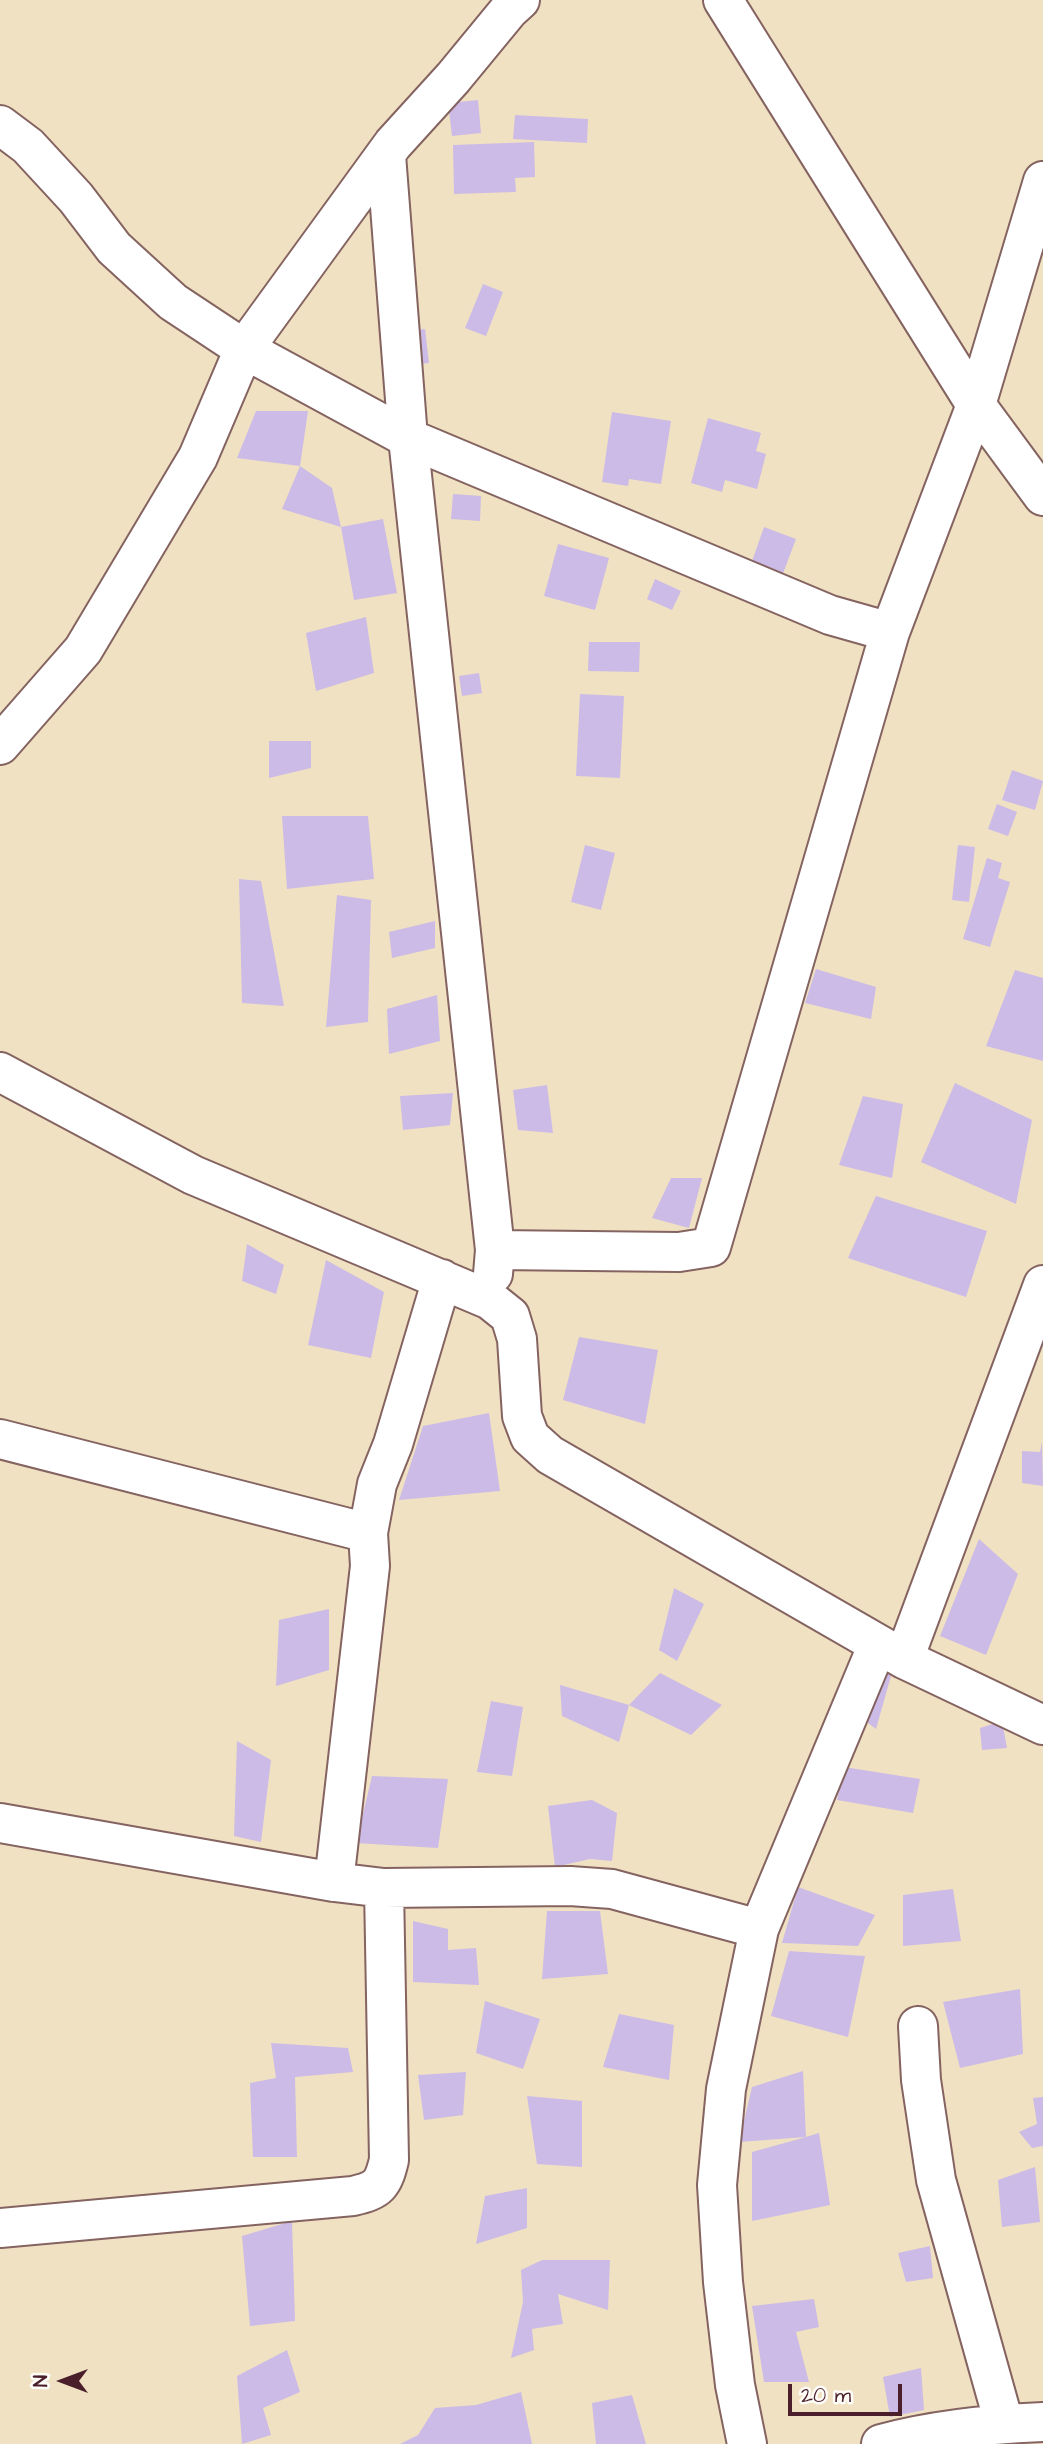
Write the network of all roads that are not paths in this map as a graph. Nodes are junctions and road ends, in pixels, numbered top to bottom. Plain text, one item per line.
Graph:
1 (520, 0) edge
2 (723, 0) edge
3 (0, 125) edge
4 (386, 155) junction
5 (1043, 181) edge
6 (244, 349) junction
7 (976, 405) junction
8 (408, 438) junction
9 (1043, 496) edge
10 (890, 632) junction
11 (0, 745) edge
12 (0, 1072) edge
13 (495, 1250) junction
14 (442, 1279) junction
15 (1043, 1285) edge
16 (490, 1300) junction
17 (0, 1439) edge
18 (368, 1533) junction
19 (891, 1652) junction
20 (1043, 1725) edge
21 (0, 1823) edge
22 (334, 1882) junction
23 (384, 1888) junction
24 (759, 1929) junction
25 (918, 2026) dead end
26 (0, 2228) edge
27 (1043, 2422) edge
28 (1004, 2423) junction
29 (747, 2444) edge
30 (881, 2444) edge

1 - 4 street
2 - 7 street
3 - 6 street
4 - 6 street
4 - 8 street
5 - 7 street
6 - 8 street
6 - 11 street
7 - 9 street
7 - 10 street
8 - 10 street
8 - 13 street
10 - 13 street
12 - 14 street
13 - 16 street
14 - 16 street
14 - 18 street
15 - 19 street
16 - 19 street
17 - 18 street
18 - 22 street
19 - 20 street
19 - 24 street
21 - 22 street
22 - 23 street
23 - 24 street
23 - 26 street
24 - 29 street
25 - 28 street
27 - 28 street
28 - 30 street

